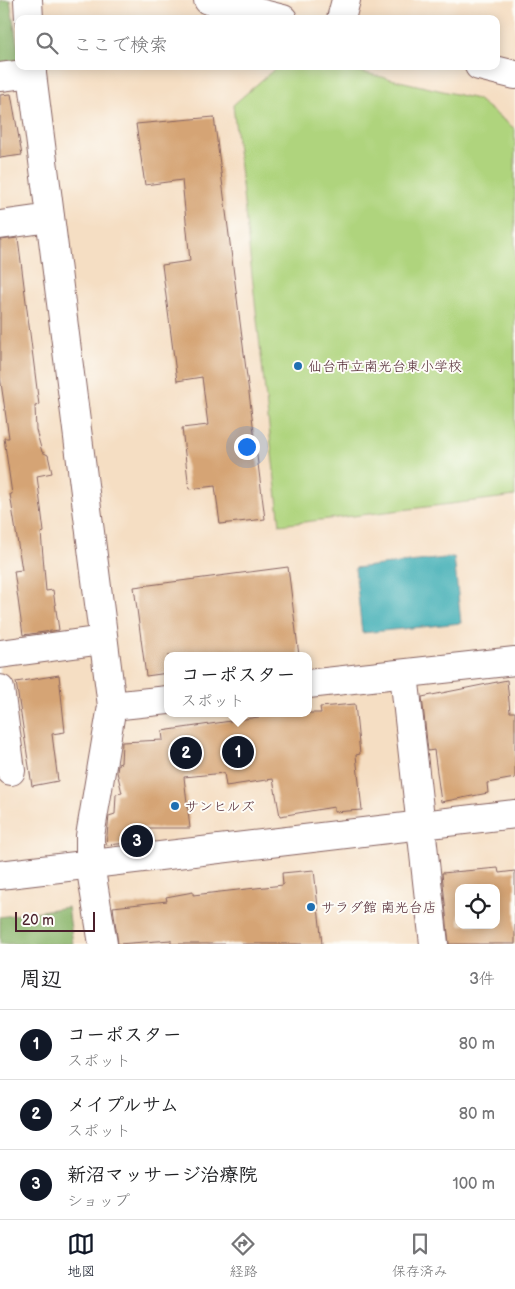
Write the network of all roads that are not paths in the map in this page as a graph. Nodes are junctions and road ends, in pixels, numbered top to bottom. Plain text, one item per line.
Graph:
1 (28, 0) edge
2 (208, 0) edge
3 (346, 0) edge
4 (29, 15) edge
5 (267, 15) edge
6 (342, 15) edge
7 (28, 70) edge
8 (32, 70) edge
9 (495, 70) edge
10 (515, 75) edge
11 (0, 77) edge
12 (50, 218) junction
13 (0, 225) edge
14 (103, 640) junction
15 (0, 654) edge
16 (515, 661) edge
17 (404, 674) junction
18 (312, 684) edge
19 (0, 689) edge
20 (164, 700) edge
21 (112, 706) junction
22 (11, 771) dead end
23 (515, 814) edge
24 (420, 824) junction
25 (90, 864) junction
26 (0, 875) edge
27 (103, 944) edge
28 (434, 944) edge

1 - 4 street
2 - 5 street
3 - 6 street
7 - 11 street
8 - 12 street
9 - 10 street
12 - 13 street
12 - 14 street
14 - 15 street
14 - 21 street
16 - 17 street
17 - 18 street
17 - 24 street
19 - 22 street
20 - 21 street
21 - 25 street
23 - 24 street
24 - 25 street
24 - 28 street
25 - 26 street
25 - 27 street

